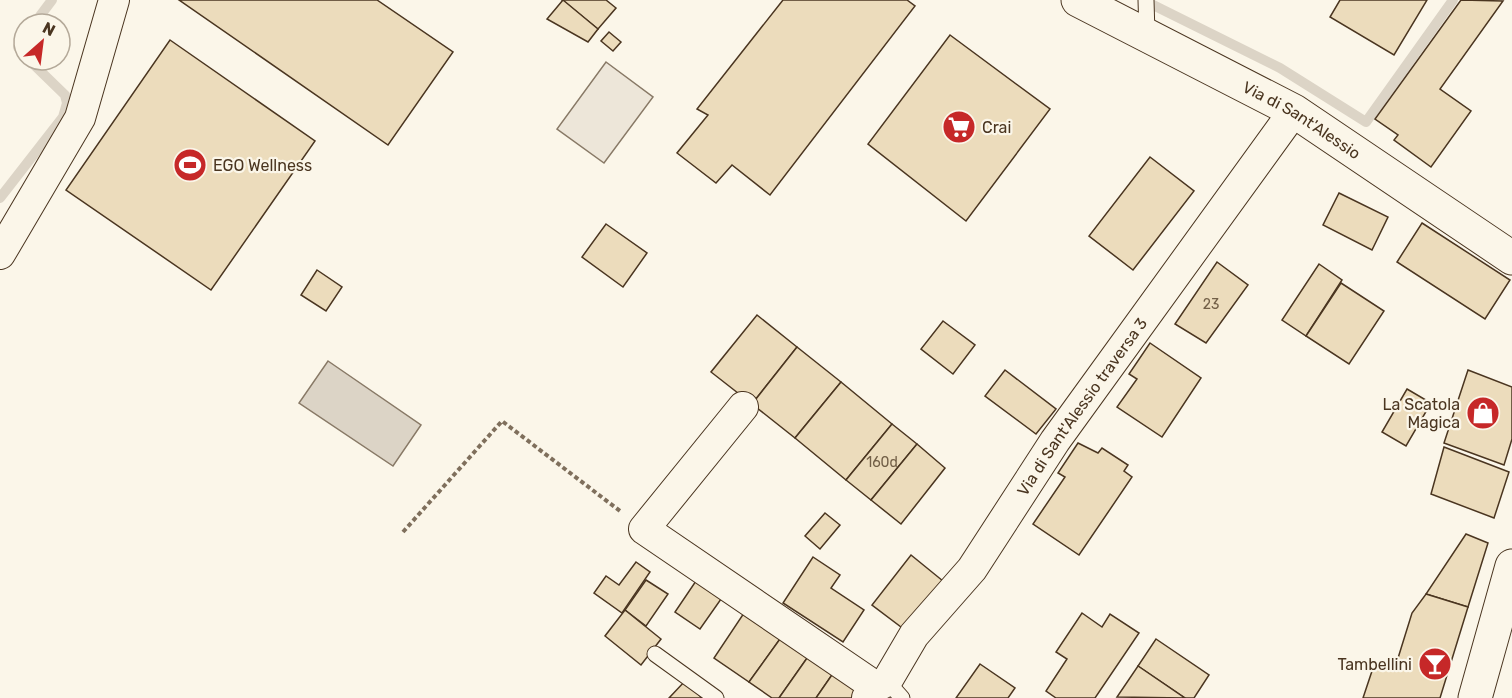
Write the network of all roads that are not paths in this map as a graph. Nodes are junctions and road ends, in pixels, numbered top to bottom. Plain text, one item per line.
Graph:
1 (114, 0) edge
2 (1078, 0) edge
3 (1146, 0) edge
4 (1147, 34) junction
5 (1294, 111) junction
6 (0, 254) edge
7 (1512, 258) edge
8 (743, 407) dead end
9 (1512, 567) edge
10 (655, 654) dead end
11 (883, 691) edge
12 (716, 698) edge
13 (1475, 698) edge

1 - 6 street
2 - 4 street, Via di Sant'Alessio
3 - 4 lane
4 - 5 street, Via di Sant'Alessio
5 - 7 street, Via di Sant'Alessio
5 - 11 street, Via di Sant'Alessio traversa 3
8 - 11 street
9 - 13 street
10 - 12 lane

